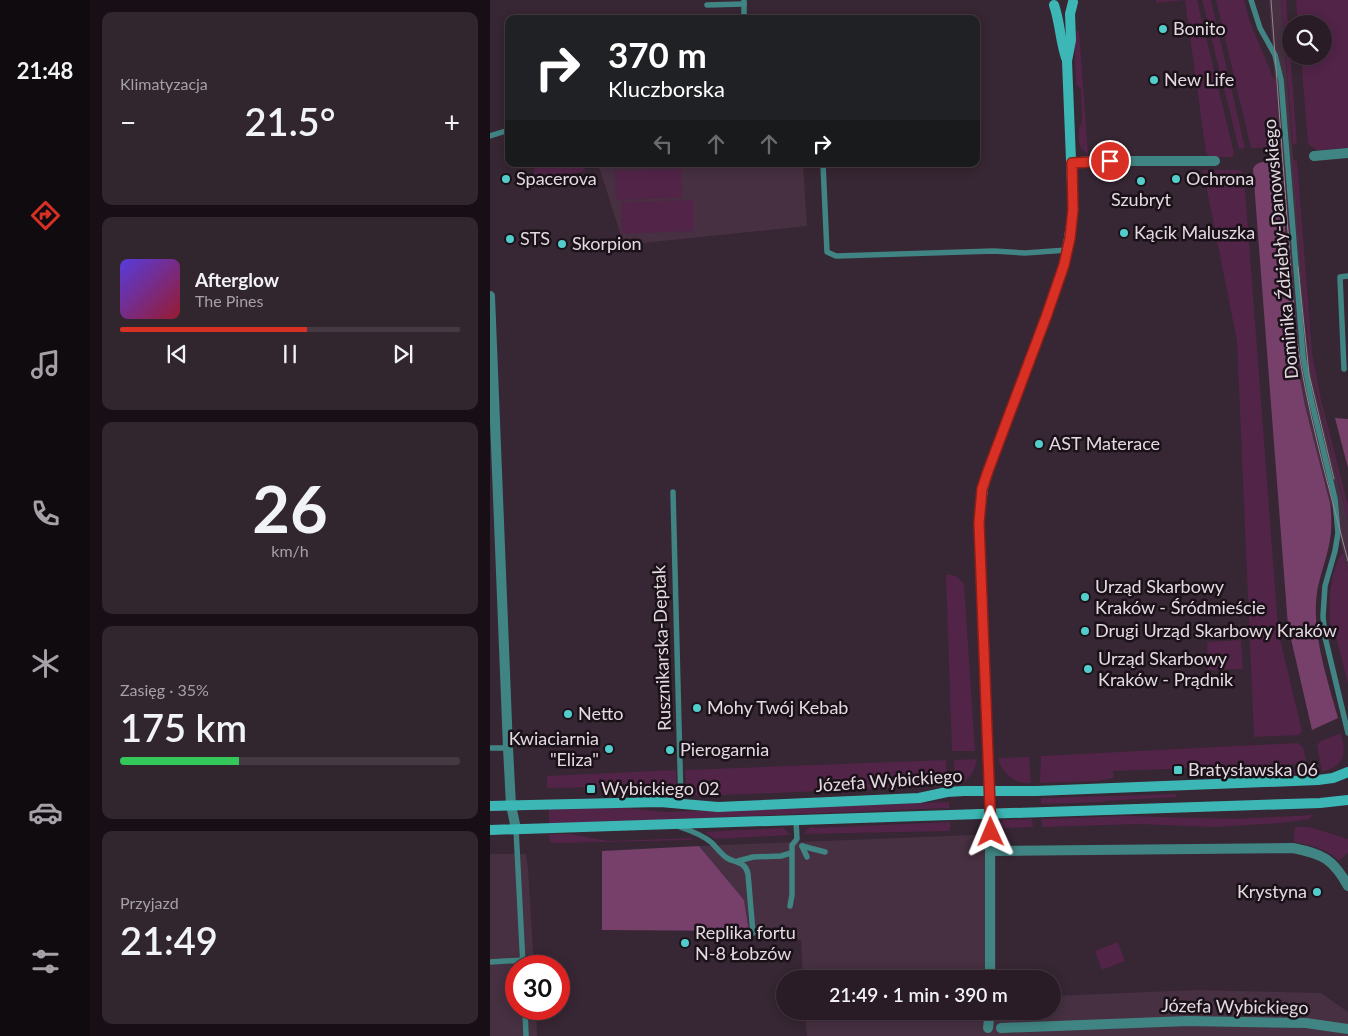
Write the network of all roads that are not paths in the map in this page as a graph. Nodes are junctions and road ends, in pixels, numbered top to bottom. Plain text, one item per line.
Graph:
1 (1251, 0) edge
2 (1074, 1) edge
3 (744, 2) edge
4 (1052, 2) edge
5 (707, 5) dead end
6 (744, 15) edge
7 (1067, 61) junction
8 (505, 131) edge
9 (490, 136) edge
10 (1348, 153) edge
11 (1314, 156) dead end
12 (1215, 161) dead end
13 (1072, 163) junction
14 (823, 167) edge
15 (1067, 250) junction
16 (1348, 276) edge
17 (490, 296) edge
18 (1344, 369) dead end
19 (674, 492) dead end
20 (494, 520) edge
21 (1348, 733) edge
22 (490, 748) edge
23 (508, 748) junction
24 (1348, 772) edge
25 (989, 791) junction
26 (1348, 800) edge
27 (681, 804) junction
28 (511, 805) junction
29 (490, 806) edge
30 (990, 813) junction
31 (796, 821) junction
32 (676, 825) junction
33 (516, 829) junction
34 (490, 830) edge
35 (990, 851) junction
36 (825, 852) dead end
37 (791, 853) junction
38 (807, 857) dead end
39 (738, 861) junction
40 (1348, 886) edge
41 (790, 906) dead end
42 (753, 933) dead end
43 (523, 955) edge
44 (490, 962) edge
45 (505, 962) edge
46 (990, 970) edge
47 (525, 1020) edge
48 (989, 1020) edge
49 (988, 1028) dead end
50 (1000, 1028) dead end
51 (1348, 1028) edge
52 (526, 1036) edge

1 - 21 lane, Dominika Ździebły-Danowskiego
2 - 4 street
2 - 7 street
3 - 5 lane
3 - 6 lane
4 - 7 street
7 - 13 street
8 - 9 lane
10 - 11 street
12 - 13 street
13 - 15 street
14 - 15 lane
15 - 25 street
16 - 18 lane
17 - 20 street
19 - 27 lane, Rusznikarska-Deptak
20 - 23 street
22 - 23 lane
23 - 28 street
24 - 25 street, Józefa Wybickiego
25 - 27 street, Józefa Wybickiego
25 - 30 street
26 - 30 street, Józefa Wybickiego
27 - 28 street, Józefa Wybickiego
28 - 29 street, Józefa Wybickiego
28 - 33 street
30 - 31 street, Józefa Wybickiego
30 - 35 street
31 - 32 street, Józefa Wybickiego
31 - 37 lane
32 - 33 street, Józefa Wybickiego
32 - 39 lane
33 - 34 street, Józefa Wybickiego
33 - 43 lane
35 - 40 street
35 - 46 street
36 - 38 lane
37 - 39 lane
37 - 41 lane
39 - 42 lane
44 - 45 lane
47 - 52 lane
48 - 49 street
50 - 51 street, Józefa Wybickiego

